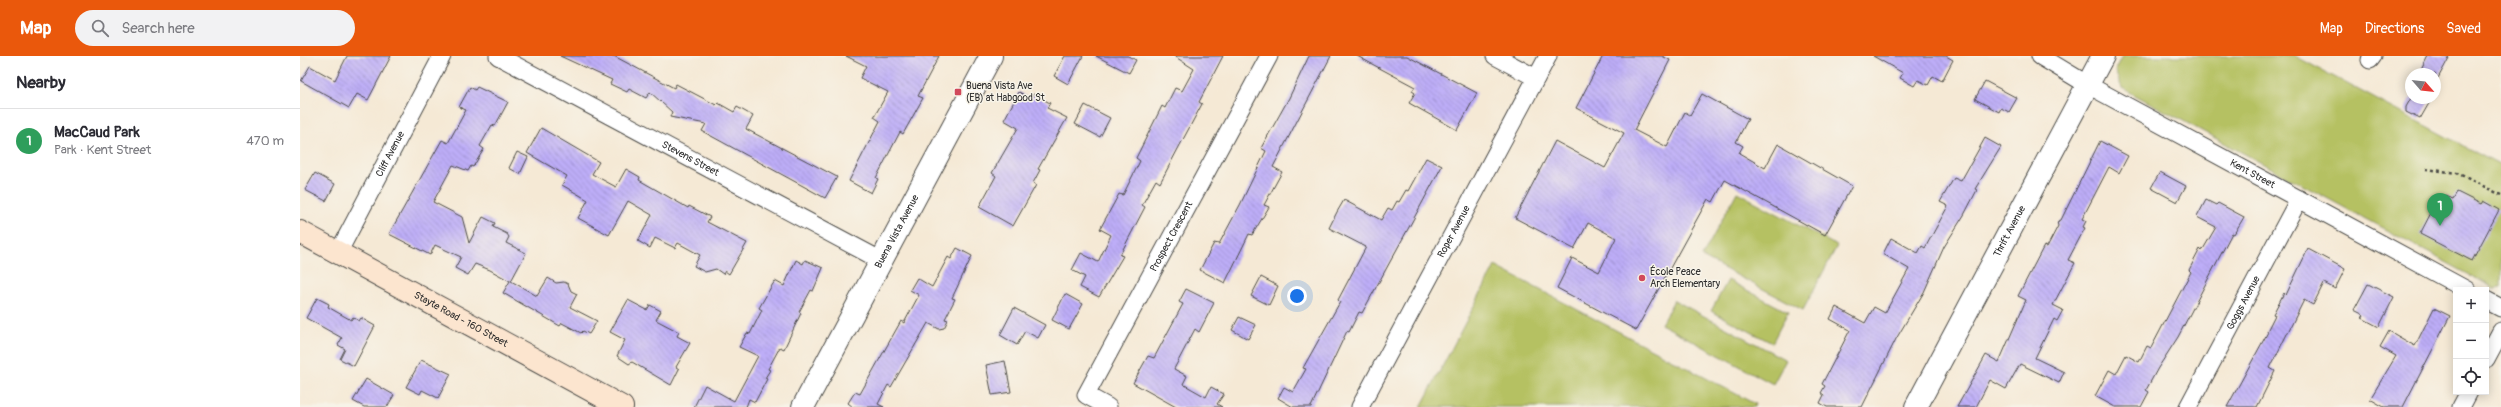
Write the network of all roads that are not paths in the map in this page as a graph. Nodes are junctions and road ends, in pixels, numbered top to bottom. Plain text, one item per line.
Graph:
1 (442, 56) edge
2 (498, 56) edge
3 (991, 56) edge
4 (1269, 56) edge
5 (1495, 56) edge
6 (1548, 56) edge
7 (2040, 56) edge
8 (2103, 56) edge
9 (1536, 78) junction
10 (2088, 85) junction
11 (2299, 199) junction
12 (300, 232) edge
13 (338, 252) junction
14 (882, 261) junction
15 (2461, 287) edge
16 (2489, 302) edge
17 (2501, 308) edge
18 (2501, 331) edge
19 (2489, 353) edge
20 (2467, 395) edge
21 (622, 407) edge
22 (803, 407) edge
23 (1108, 407) edge
24 (1360, 407) edge
25 (1916, 407) edge
26 (2188, 407) edge
27 (2461, 407) edge

1 - 13 street, Cliff Avenue
2 - 14 street, Stevens Street
3 - 14 street, Buena Vista Avenue
4 - 23 street, Prospect Crescent
5 - 9 street
6 - 9 street, Roper Avenue
7 - 10 street, Kent Street
8 - 10 street, Thrift Avenue
9 - 24 street, Roper Avenue
10 - 11 street, Kent Street
10 - 25 street, Thrift Avenue
11 - 15 street, Kent Street
11 - 26 street, Goggs Avenue
12 - 13 main road, Stayte Road - 160 Street
13 - 21 main road, Stayte Road - 160 Street
14 - 22 street, Buena Vista Avenue
16 - 17 street
18 - 19 street
20 - 27 street

